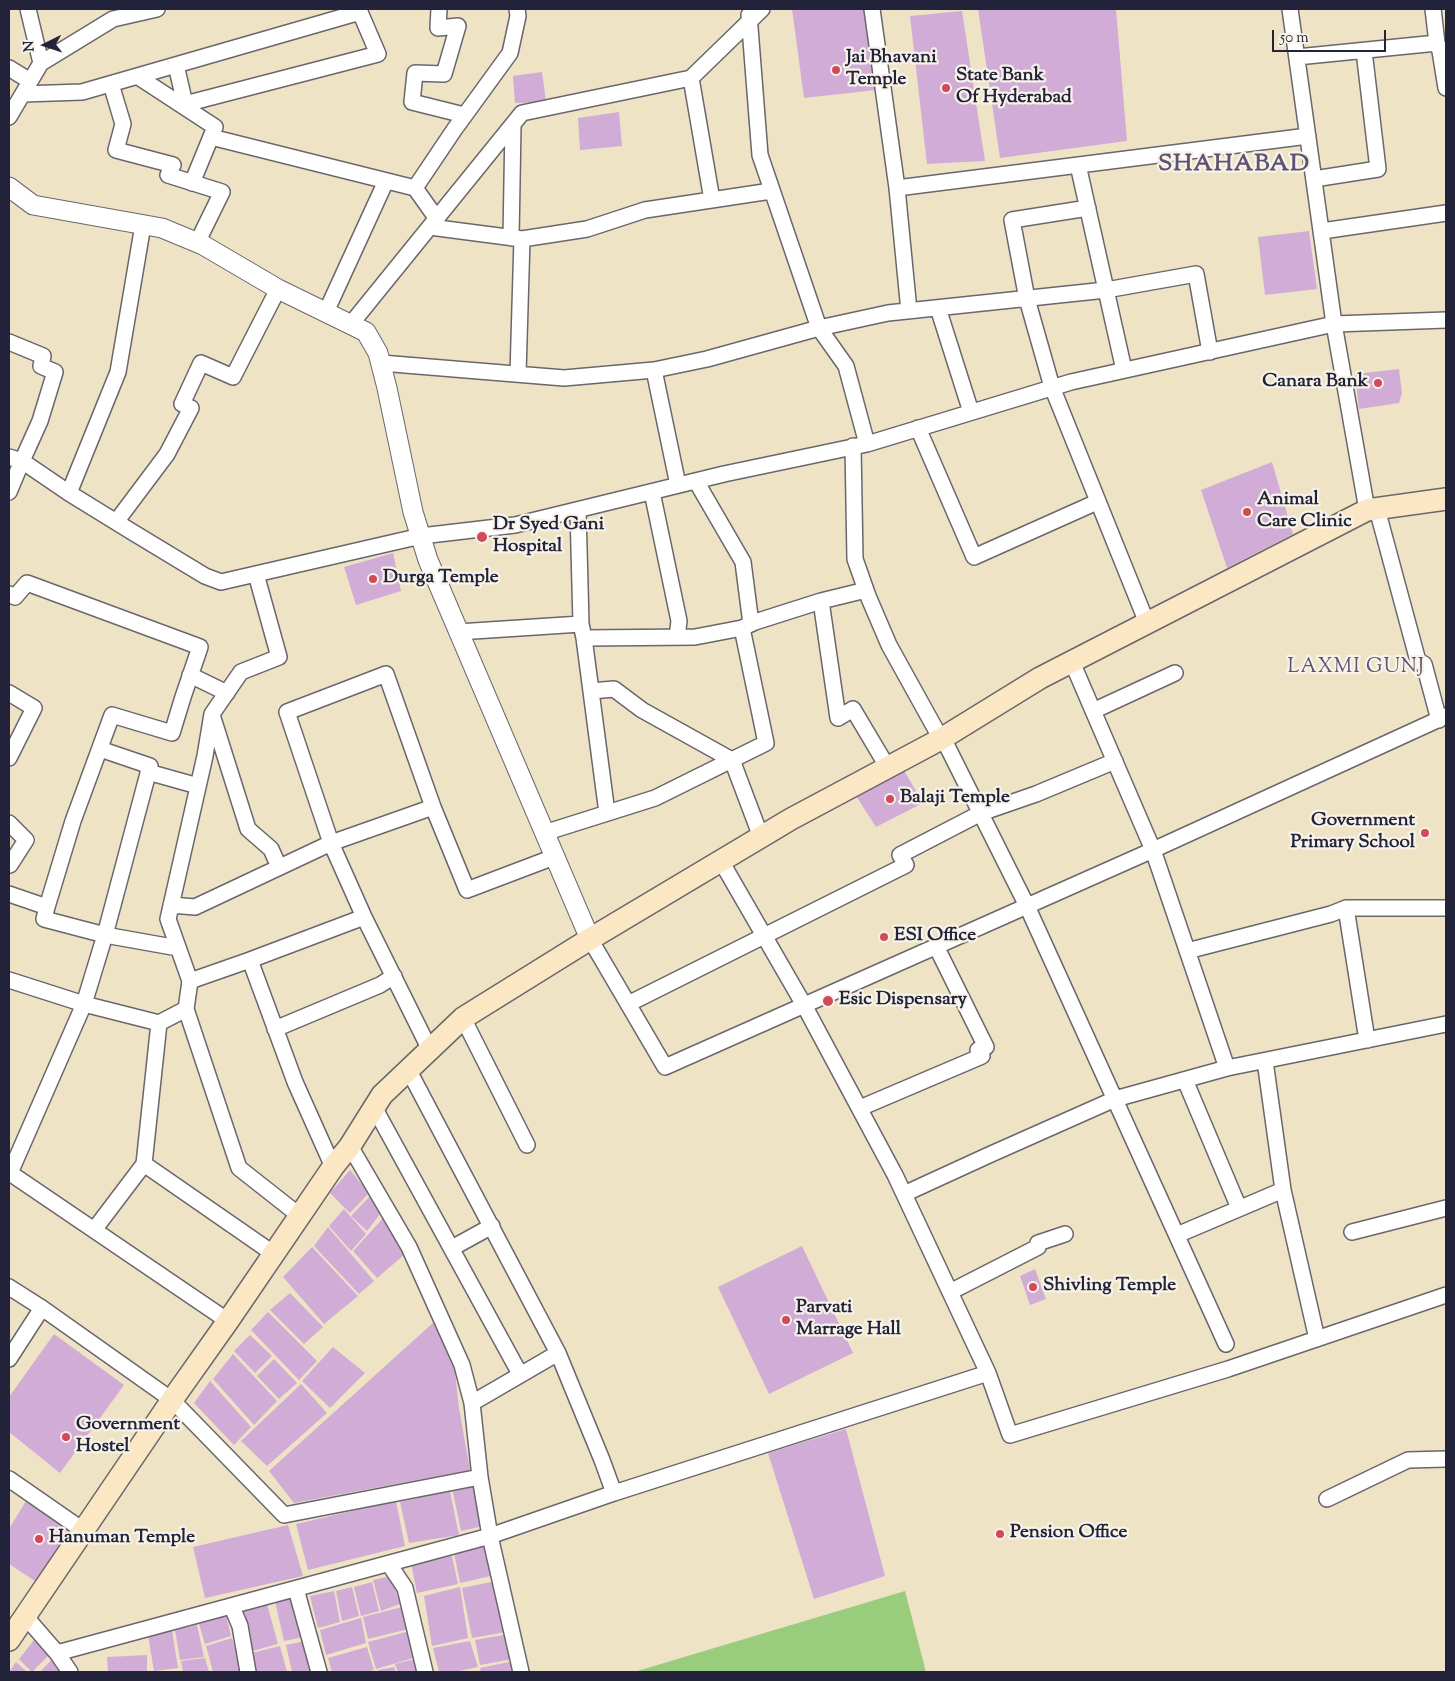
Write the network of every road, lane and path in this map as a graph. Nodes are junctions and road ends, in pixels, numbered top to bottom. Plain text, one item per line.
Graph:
1 (28, 9) edge
2 (157, 9) edge
3 (439, 9) edge
4 (517, 9) edge
5 (762, 9) edge
6 (872, 9) edge
7 (1290, 9) edge
8 (1433, 9) edge
9 (359, 10) edge
10 (749, 14) edge
11 (1441, 48) edge
12 (1364, 51) junction
13 (1297, 58) junction
14 (40, 63) junction
15 (176, 65) junction
16 (9, 68) edge
17 (137, 76) junction
18 (691, 78) junction
19 (111, 84) junction
20 (26, 88) junction
21 (1446, 88) edge
22 (464, 115) junction
23 (9, 117) edge
24 (513, 125) junction
25 (1308, 136) junction
26 (211, 138) junction
27 (1078, 165) junction
28 (1314, 179) junction
29 (386, 181) junction
30 (192, 183) junction
31 (9, 188) edge
32 (414, 188) junction
33 (896, 188) junction
34 (771, 190) junction
35 (712, 200) junction
36 (1088, 208) junction
37 (1446, 213) edge
38 (433, 223) junction
39 (143, 225) junction
40 (1322, 231) junction
41 (517, 238) junction
42 (197, 243) junction
43 (278, 289) junction
44 (1106, 290) junction
45 (1027, 299) junction
46 (938, 308) junction
47 (909, 311) junction
48 (326, 312) junction
49 (1446, 320) edge
50 (351, 324) junction
51 (1334, 324) junction
52 (819, 328) junction
53 (9, 342) edge
54 (1210, 352) junction
55 (381, 363) junction
56 (654, 370) junction
57 (1124, 370) junction
58 (518, 374) junction
59 (1052, 387) junction
60 (971, 412) junction
61 (918, 428) junction
62 (860, 445) junction
63 (16, 459) edge
64 (696, 481) junction
65 (678, 485) junction
66 (9, 492) edge
67 (652, 492) junction
68 (69, 493) junction
69 (1446, 499) edge
70 (1097, 502) junction
71 (1372, 509) junction
72 (578, 510) junction
73 (116, 522) junction
74 (420, 536) junction
75 (256, 574) junction
76 (866, 590) junction
77 (9, 594) edge
78 (821, 601) junction
79 (1146, 623) junction
80 (747, 626) junction
81 (582, 631) junction
82 (458, 632) junction
83 (677, 637) junction
84 (1072, 662) junction
85 (1175, 673) dead end
86 (190, 675) junction
87 (591, 691) junction
88 (9, 692) edge
89 (227, 693) junction
90 (1093, 711) junction
91 (212, 714) junction
92 (1443, 718) edge
93 (942, 738) junction
94 (100, 749) junction
95 (9, 758) edge
96 (732, 760) junction
97 (1115, 762) junction
98 (888, 768) junction
99 (148, 772) junction
100 (198, 786) junction
101 (433, 807) junction
102 (608, 813) junction
103 (981, 813) junction
104 (9, 823) edge
105 (544, 833) junction
106 (761, 837) junction
107 (331, 842) junction
108 (1153, 850) junction
109 (554, 857) junction
110 (721, 861) junction
111 (9, 865) edge
112 (278, 867) junction
113 (9, 894) edge
114 (171, 905) junction
115 (1028, 906) junction
116 (47, 907) junction
117 (1346, 908) junction
118 (1446, 908) edge
119 (364, 917) junction
120 (105, 935) junction
121 (764, 936) junction
122 (590, 939) junction
123 (936, 946) junction
124 (178, 948) junction
125 (1187, 951) junction
126 (250, 960) junction
127 (394, 976) junction
128 (9, 980) edge
129 (190, 981) junction
130 (84, 1004) junction
131 (628, 1004) junction
132 (804, 1005) junction
133 (186, 1009) junction
134 (463, 1018) junction
135 (159, 1023) junction
136 (1446, 1024) edge
137 (275, 1029) junction
138 (1367, 1040) junction
139 (430, 1050) junction
140 (1265, 1061) junction
141 (1227, 1068) junction
142 (409, 1071) junction
143 (1184, 1080) junction
144 (1115, 1099) junction
145 (374, 1108) junction
146 (860, 1108) junction
147 (527, 1145) dead end
148 (350, 1146) junction
149 (144, 1164) junction
150 (333, 1167) junction
151 (1283, 1190) junction
152 (904, 1194) junction
153 (1240, 1208) junction
154 (1446, 1208) edge
155 (300, 1216) junction
156 (492, 1226) junction
157 (94, 1230) junction
158 (1352, 1232) dead end
159 (1064, 1234) dead end
160 (1177, 1235) junction
161 (452, 1248) junction
162 (274, 1254) junction
163 (9, 1288) edge
164 (950, 1292) junction
165 (1446, 1295) edge
166 (42, 1308) junction
167 (228, 1321) junction
168 (1316, 1339) junction
169 (1226, 1344) dead end
170 (558, 1353) junction
171 (9, 1359) edge
172 (988, 1372) junction
173 (520, 1374) junction
174 (172, 1400) junction
175 (472, 1403) junction
176 (1446, 1458) edge
177 (480, 1477) junction
178 (9, 1479) edge
179 (614, 1493) junction
180 (1327, 1499) dead end
181 (84, 1532) junction
182 (490, 1536) junction
183 (389, 1564) junction
184 (296, 1589) junction
185 (232, 1607) junction
186 (26, 1616) junction
187 (9, 1640) edge
188 (57, 1653) junction
189 (70, 1672) edge
190 (248, 1672) edge
191 (319, 1672) edge
192 (426, 1672) edge
193 (521, 1672) edge

1 - 14 street
2 - 14 street
3 - 22 street
4 - 22 street
5 - 10 street
6 - 33 street
7 - 13 street
8 - 11 street
9 - 15 street
9 - 15 street
10 - 18 street
10 - 34 street
11 - 12 street
11 - 21 street
12 - 13 street
12 - 28 street
13 - 25 street
14 - 20 street
15 - 17 street
16 - 20 street
17 - 19 street
17 - 26 street
18 - 24 street
18 - 35 street
19 - 20 street
19 - 30 street
20 - 23 street
22 - 32 street
24 - 38 street
24 - 41 street
25 - 27 street
25 - 28 street
26 - 29 street
26 - 30 street
27 - 33 street
27 - 36 street
28 - 40 street
29 - 32 street
29 - 48 street
30 - 42 street
31 - 39 street
32 - 38 street
33 - 47 street
34 - 35 street
34 - 52 street
35 - 41 street
36 - 44 street
36 - 45 street
37 - 40 street
38 - 41 street
38 - 50 street
39 - 42 street
39 - 68 street
40 - 51 street
41 - 58 street
42 - 43 street
43 - 48 street
43 - 73 street
44 - 45 street
44 - 54 street
44 - 57 street
45 - 46 street
45 - 59 street
46 - 47 street
46 - 60 street
47 - 52 street
48 - 50 street
49 - 51 street
50 - 55 street
51 - 54 street
51 - 71 street
52 - 56 street
52 - 62 street
53 - 63 street
54 - 57 street
55 - 58 street
55 - 74 street
56 - 58 street
56 - 65 street
57 - 59 street
59 - 60 street
59 - 70 street
60 - 61 street
61 - 62 street
61 - 70 street
62 - 64 street
62 - 76 street
63 - 66 street
63 - 68 street
64 - 65 street
64 - 80 street
65 - 67 street
67 - 72 street
67 - 83 street
68 - 73 street
69 - 71 main road
70 - 79 street
71 - 79 main road
71 - 92 street
72 - 74 street
72 - 81 street
73 - 75 street
74 - 75 street
74 - 82 street
75 - 89 street
76 - 78 street
76 - 93 street
77 - 86 street
78 - 80 street
78 - 98 street
79 - 84 main road
80 - 83 street
80 - 96 street
81 - 82 street
81 - 83 street
81 - 87 street
82 - 105 street
84 - 90 street
84 - 93 main road
85 - 90 street
86 - 89 street
86 - 94 street
87 - 96 street
87 - 102 street
88 - 95 street
89 - 91 street
90 - 97 street
91 - 100 street
91 - 112 street
92 - 108 street
93 - 98 main road
93 - 103 street
94 - 99 street
94 - 116 street
96 - 102 street
96 - 106 street
97 - 103 street
97 - 108 street
98 - 106 main road
99 - 100 street
99 - 120 street
100 - 114 street
101 - 107 street
101 - 107 street
101 - 109 street
102 - 105 street
103 - 115 street
103 - 121 street
104 - 111 street
105 - 109 street
106 - 110 main road
107 - 112 street
107 - 119 street
108 - 115 street
108 - 125 street
109 - 122 street
110 - 121 street
110 - 122 main road
112 - 114 street
113 - 116 street
114 - 124 street
115 - 123 street
115 - 144 street
116 - 120 street
117 - 118 street
117 - 125 street
117 - 138 street
119 - 126 street
119 - 127 street
120 - 124 street
120 - 130 street
121 - 131 street
121 - 132 street
122 - 131 street
122 - 134 main road
123 - 132 street
123 - 146 street
124 - 129 street
125 - 141 street
126 - 129 street
126 - 137 street
127 - 137 street
127 - 139 street
128 - 130 street
129 - 133 street
130 - 135 street
130 - 157 street
131 - 132 street
132 - 146 street
133 - 135 street
133 - 155 street
134 - 139 main road
134 - 147 street
135 - 149 street
136 - 138 street
137 - 150 street
138 - 140 street
139 - 142 main road
140 - 141 street
140 - 151 street
141 - 143 street
142 - 145 main road
142 - 156 street
143 - 144 street
143 - 153 street
144 - 152 street
144 - 160 street
145 - 148 main road
145 - 161 street
146 - 152 street
148 - 150 main road
148 - 175 street
149 - 157 street
149 - 162 street
150 - 155 main road
151 - 153 street
151 - 168 street
152 - 164 street
153 - 160 street
154 - 158 street
155 - 162 main road
156 - 161 street
156 - 170 street
157 - 167 street
159 - 164 street
160 - 169 street
161 - 173 street
162 - 167 main road
163 - 166 street
164 - 172 street
165 - 168 street
166 - 171 street
166 - 174 street
167 - 174 main road
168 - 172 street
170 - 173 street
170 - 179 street
172 - 179 street
173 - 175 street
174 - 177 street
174 - 181 main road
175 - 177 street
176 - 180 street
177 - 182 street
178 - 181 street
179 - 182 street
181 - 186 main road
182 - 183 street
182 - 193 street
183 - 184 street
183 - 192 street
184 - 185 street
184 - 191 street
185 - 188 street
185 - 190 street
186 - 187 main road
186 - 188 street
188 - 189 street

